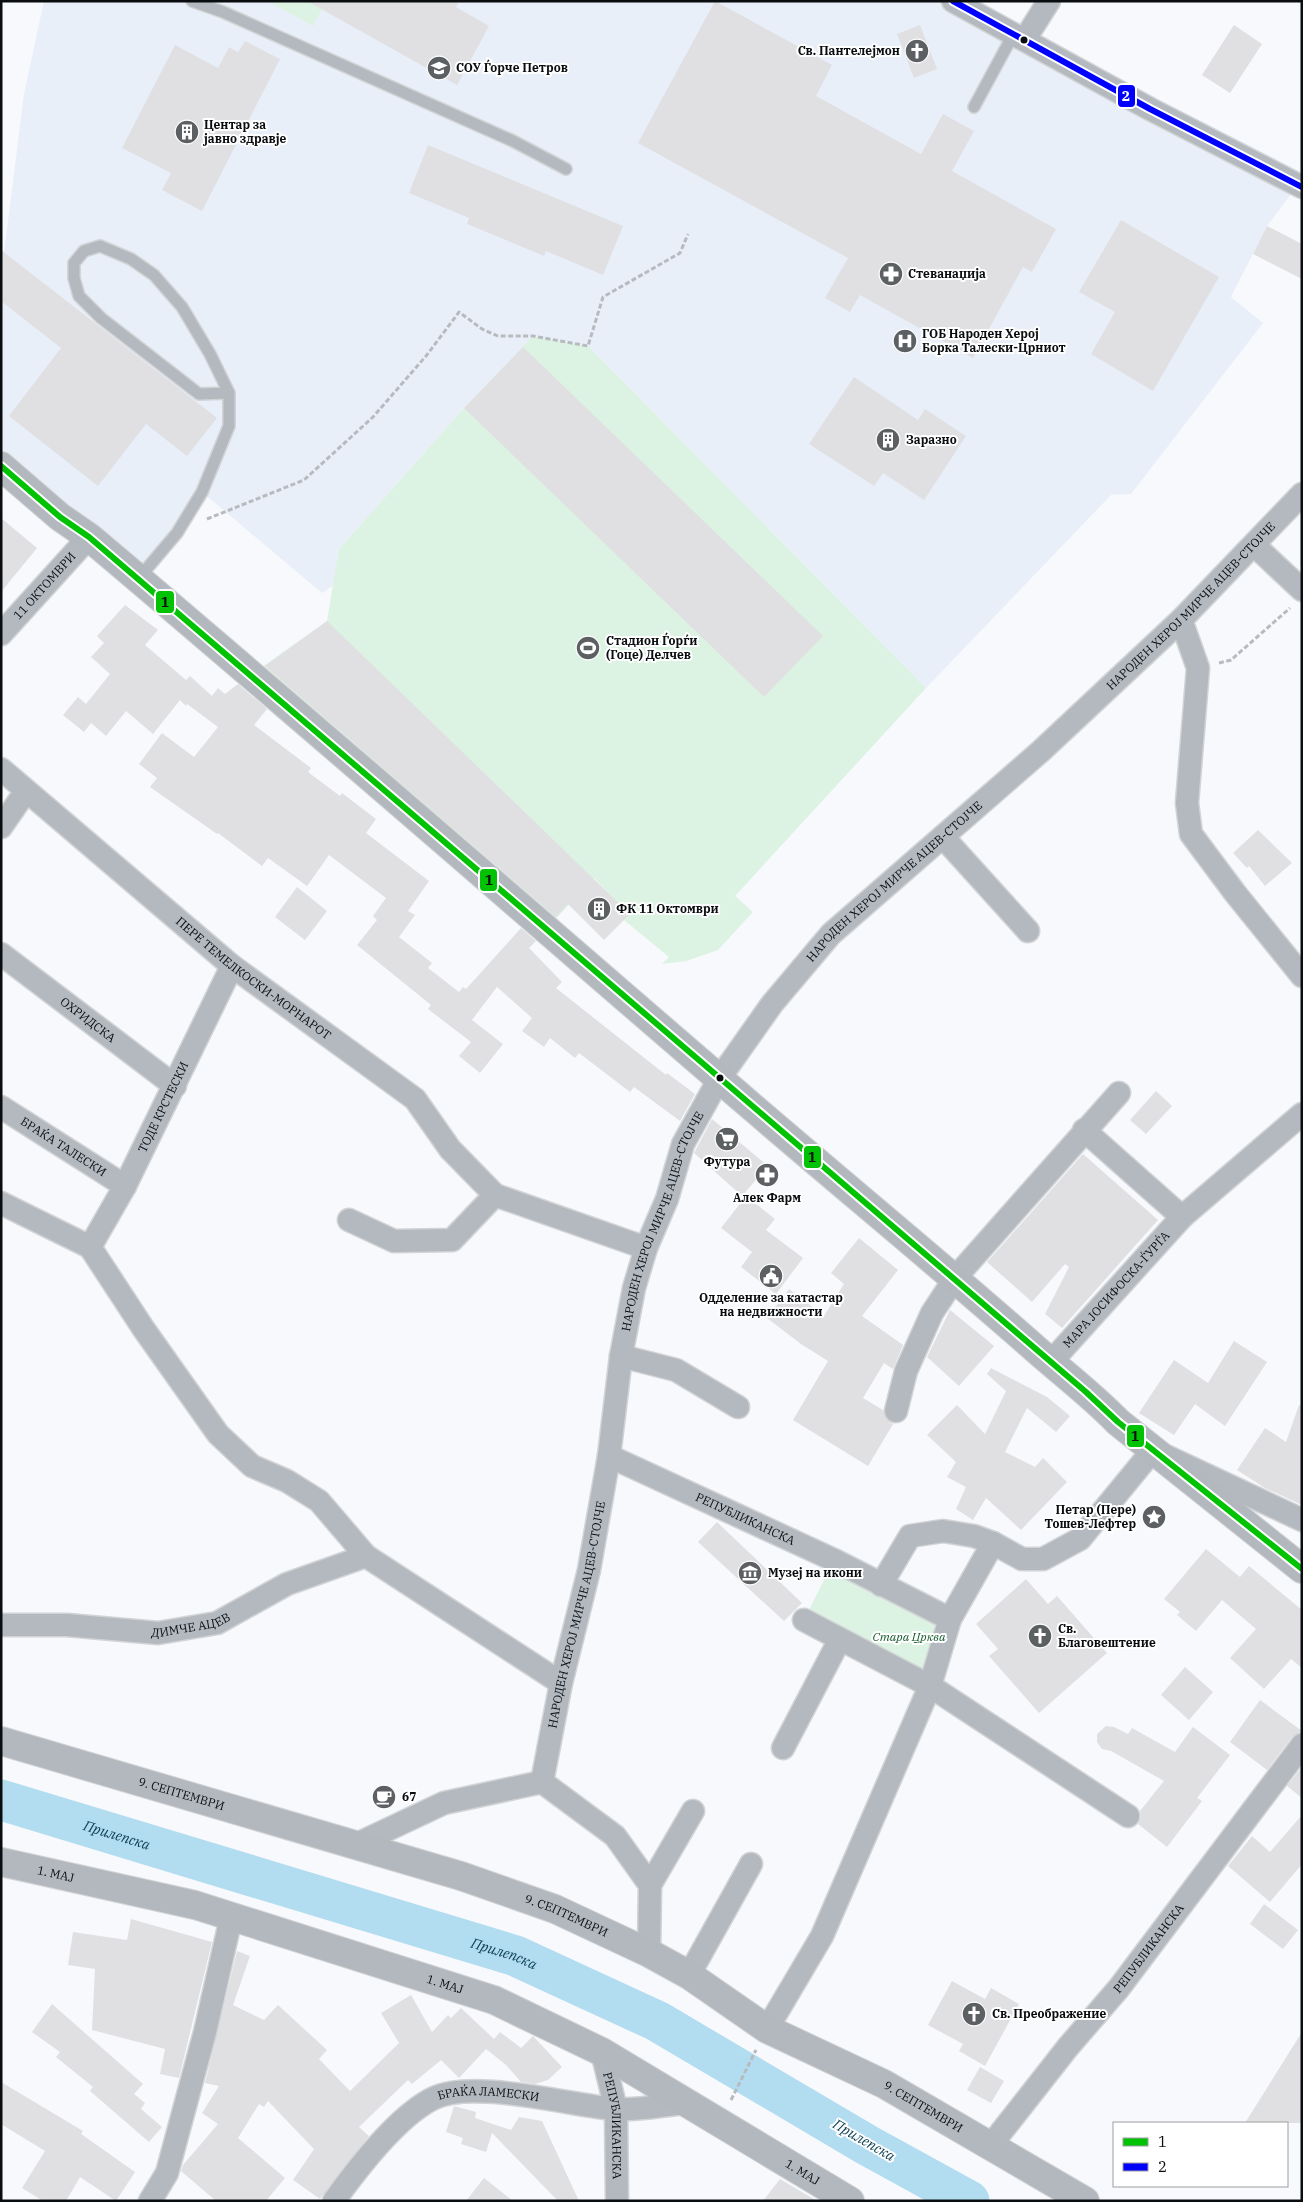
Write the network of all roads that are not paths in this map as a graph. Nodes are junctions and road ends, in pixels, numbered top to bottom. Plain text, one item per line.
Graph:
1 (192, 1) edge
2 (953, 1) edge
3 (1049, 1) edge
4 (1019, 36) junction
5 (974, 107) dead end
6 (566, 169) dead end
7 (1302, 188) edge
8 (228, 393) junction
9 (1, 466) edge
10 (1302, 494) edge
11 (89, 537) junction
12 (1254, 545) junction
13 (138, 579) junction
14 (1298, 597) edge
15 (1181, 620) junction
16 (1, 634) edge
17 (1, 769) edge
18 (26, 791) junction
19 (1, 827) edge
20 (943, 837) junction
21 (1028, 931) dead end
22 (1, 954) edge
23 (232, 966) junction
24 (1302, 976) edge
25 (719, 1079) junction
26 (175, 1086) junction
27 (1119, 1093) dead end
28 (1, 1107) edge
29 (1302, 1114) edge
30 (1084, 1130) junction
31 (125, 1186) junction
32 (495, 1195) junction
33 (1, 1203) edge
34 (1182, 1217) junction
35 (349, 1220) dead end
36 (90, 1247) junction
37 (646, 1248) junction
38 (955, 1278) junction
39 (621, 1356) junction
40 (1050, 1363) junction
41 (738, 1407) dead end
42 (896, 1410) dead end
43 (1153, 1450) junction
44 (609, 1456) junction
45 (1302, 1520) edge
46 (993, 1543) junction
47 (366, 1556) junction
48 (1300, 1565) edge
49 (880, 1585) junction
50 (804, 1620) dead end
51 (950, 1620) junction
52 (1, 1625) edge
53 (840, 1639) junction
54 (561, 1683) junction
55 (930, 1686) junction
56 (7, 1740) edge
57 (1302, 1746) edge
58 (783, 1748) dead end
59 (542, 1782) junction
60 (693, 1811) dead end
61 (1128, 1816) dead end
62 (353, 1846) junction
63 (1, 1862) edge
64 (751, 1864) dead end
65 (650, 1885) junction
66 (231, 1918) junction
67 (649, 1952) junction
68 (689, 1975) junction
69 (767, 2029) junction
70 (602, 2052) junction
71 (685, 2103) junction
72 (616, 2109) junction
73 (991, 2145) junction
74 (150, 2201) edge
75 (334, 2201) edge
76 (618, 2201) edge
77 (850, 2201) edge
78 (1085, 2201) edge

1 - 6 lane
2 - 4 street
3 - 4 street
4 - 5 lane
4 - 7 street
8 - 8 lane
8 - 13 lane
9 - 11 street
10 - 12 street, НАРОДЕН ХЕРОЈ МИРЧЕ АЦЕВ-СТОЈЧЕ
11 - 13 street
11 - 16 street, 11 ОКТОМВРИ
12 - 14 street
12 - 15 street, НАРОДЕН ХЕРОЈ МИРЧЕ АЦЕВ-СТОЈЧЕ
13 - 25 street
15 - 20 street, НАРОДЕН ХЕРОЈ МИРЧЕ АЦЕВ-СТОЈЧЕ
15 - 24 street
17 - 18 street, ПЕРЕ ТЕМЕЛКОСКИ-МОРНАРОТ
18 - 19 street
18 - 23 street, ПЕРЕ ТЕМЕЛКОСКИ-МОРНАРОТ
20 - 21 street
20 - 25 street, НАРОДЕН ХЕРОЈ МИРЧЕ АЦЕВ-СТОЈЧЕ
22 - 26 street, ОХРИДСКА
23 - 26 street, ТОДЕ КРСТЕСКИ
23 - 32 street, ПЕРЕ ТЕМЕЛКОСКИ-МОРНАРОТ
25 - 37 street, НАРОДЕН ХЕРОЈ МИРЧЕ АЦЕВ-СТОЈЧЕ
25 - 38 street
26 - 31 street, ТОДЕ КРСТЕСКИ
27 - 30 street
28 - 31 street, БРАЌА ТАЛЕСКИ
29 - 34 street, МАРА ЈОСИФОСКА-ЃУРЃА
30 - 34 street
30 - 38 street
31 - 36 street, ТОДЕ КРСТЕСКИ
32 - 35 street
32 - 37 street, ПЕРЕ ТЕМЕЛКОСКИ-МОРНАРОТ
33 - 36 street
34 - 40 street, МАРА ЈОСИФОСКА-ЃУРЃА
36 - 47 street
37 - 39 street, НАРОДЕН ХЕРОЈ МИРЧЕ АЦЕВ-СТОЈЧЕ
38 - 40 street
38 - 42 street
39 - 41 street
39 - 44 street, НАРОДЕН ХЕРОЈ МИРЧЕ АЦЕВ-СТОЈЧЕ
40 - 43 street
43 - 45 street
43 - 46 street
43 - 48 street
44 - 49 street, РЕПУБЛИКАНСКА
44 - 54 street, НАРОДЕН ХЕРОЈ МИРЧЕ АЦЕВ-СТОЈЧЕ
46 - 49 street
46 - 51 street
47 - 52 street, ДИМЧЕ АЦЕВ
47 - 54 street
49 - 51 street, РЕПУБЛИКАНСКА
50 - 53 street
51 - 55 street
53 - 55 street
53 - 58 street
54 - 59 street, НАРОДЕН ХЕРОЈ МИРЧЕ АЦЕВ-СТОЈЧЕ
55 - 61 street
55 - 69 street
56 - 62 street, 9. СЕПТЕМВРИ
57 - 73 street, РЕПУБЛИКАНСКА
59 - 62 street
59 - 65 street
60 - 65 street
62 - 67 street, 9. СЕПТЕМВРИ
63 - 66 street, 1. МАЈ
64 - 68 street
65 - 67 street
66 - 70 street, 1. МАЈ
66 - 74 street
67 - 68 street, 9. СЕПТЕМВРИ
68 - 69 street, 9. СЕПТЕМВРИ
69 - 73 street, 9. СЕПТЕМВРИ
70 - 71 street, 1. МАЈ
70 - 72 street, РЕПУБЛИКАНСКА
71 - 72 street, БРАЌА ЛАМЕСКИ
71 - 77 street, 1. МАЈ
72 - 75 street, БРАЌА ЛАМЕСКИ
72 - 76 street, РЕПУБЛИКАНСКА
73 - 78 street, 9. СЕПТЕМВРИ

